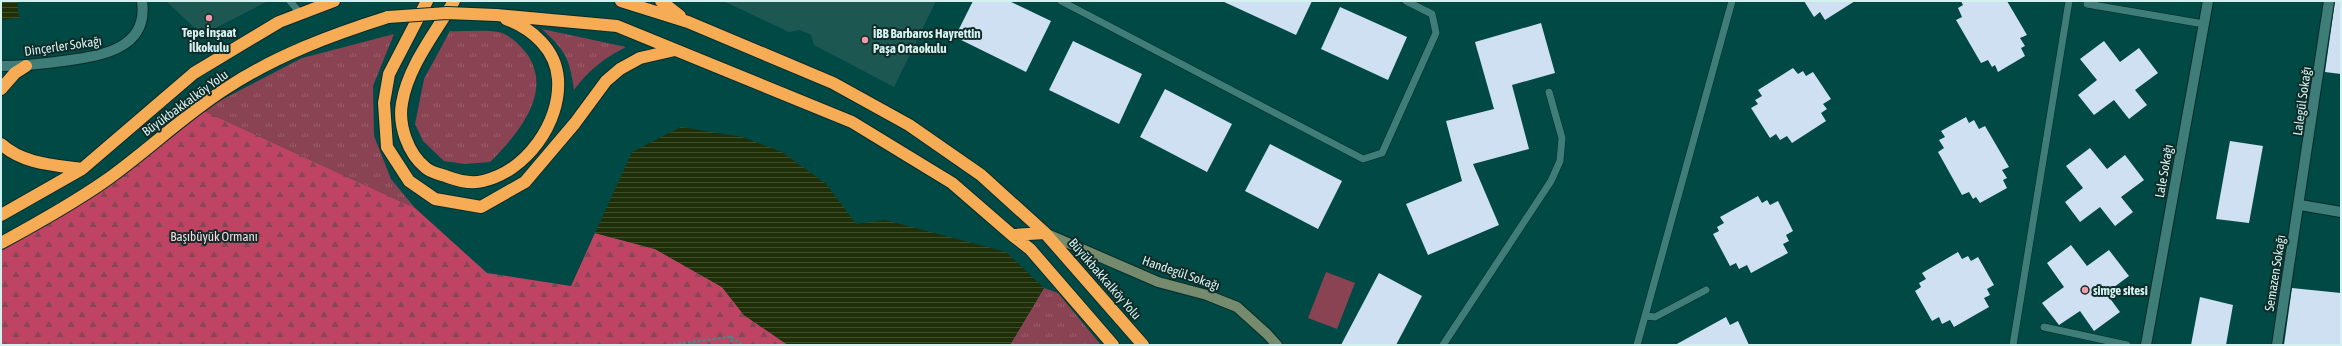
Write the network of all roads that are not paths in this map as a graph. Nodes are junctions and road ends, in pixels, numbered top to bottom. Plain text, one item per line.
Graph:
1 (142, 1) edge
2 (290, 1) edge
3 (325, 1) edge
4 (334, 1) edge
5 (427, 1) edge
6 (454, 1) edge
7 (621, 1) edge
8 (661, 1) edge
9 (1060, 1) edge
10 (1406, 1) edge
11 (1732, 1) edge
12 (2069, 1) edge
13 (2208, 1) edge
14 (2329, 1) edge
15 (2086, 4) dead end
16 (314, 8) junction
17 (300, 13) junction
18 (496, 15) junction
19 (688, 22) junction
20 (2204, 24) junction
21 (675, 50) junction
22 (1, 66) edge
23 (26, 66) junction
24 (1, 89) edge
25 (1550, 92) dead end
26 (1, 144) edge
27 (82, 169) junction
28 (2300, 205) junction
29 (2341, 212) edge
30 (1, 215) edge
31 (1045, 233) junction
32 (1012, 235) junction
33 (1, 243) edge
34 (1706, 290) dead end
35 (1645, 316) junction
36 (2044, 327) dead end
37 (1113, 345) edge
38 (1143, 345) edge
39 (1277, 345) edge
40 (1443, 345) edge
41 (1637, 345) edge
42 (2013, 345) edge
43 (2127, 345) edge
44 (2146, 345) edge
45 (2277, 345) edge

1 - 23 street, Dinçerler Sokağı
2 - 17 lane
3 - 16 highway
4 - 16 highway, Büyükbakkalköy Yolu
5 - 21 highway
6 - 18 highway
7 - 19 highway
8 - 19 highway
9 - 10 lane
11 - 35 lane
12 - 42 lane
13 - 20 street, Lale Sokağı
14 - 28 street, Lalegül Sokağı
15 - 20 lane
16 - 17 highway, Büyükbakkalköy Yolu
17 - 27 highway, Büyükbakkalköy Yolu
18 - 21 highway, Büyükbakkalköy Yolu
18 - 33 highway, Büyükbakkalköy Yolu, bridge
19 - 31 highway, Büyükbakkalköy Yolu
20 - 44 street, Lale Sokağı
21 - 32 highway, Büyükbakkalköy Yolu
22 - 23 street, Dinçerler Sokağı
23 - 24 highway
25 - 40 lane
26 - 27 highway
27 - 30 highway, Büyükbakkalköy Yolu
28 - 29 street
28 - 45 street, Semazen Sokağı
31 - 32 highway
31 - 38 highway, Büyükbakkalköy Yolu
31 - 39 street, Handegül Sokağı
32 - 37 highway
34 - 35 lane
35 - 41 lane
36 - 43 lane

